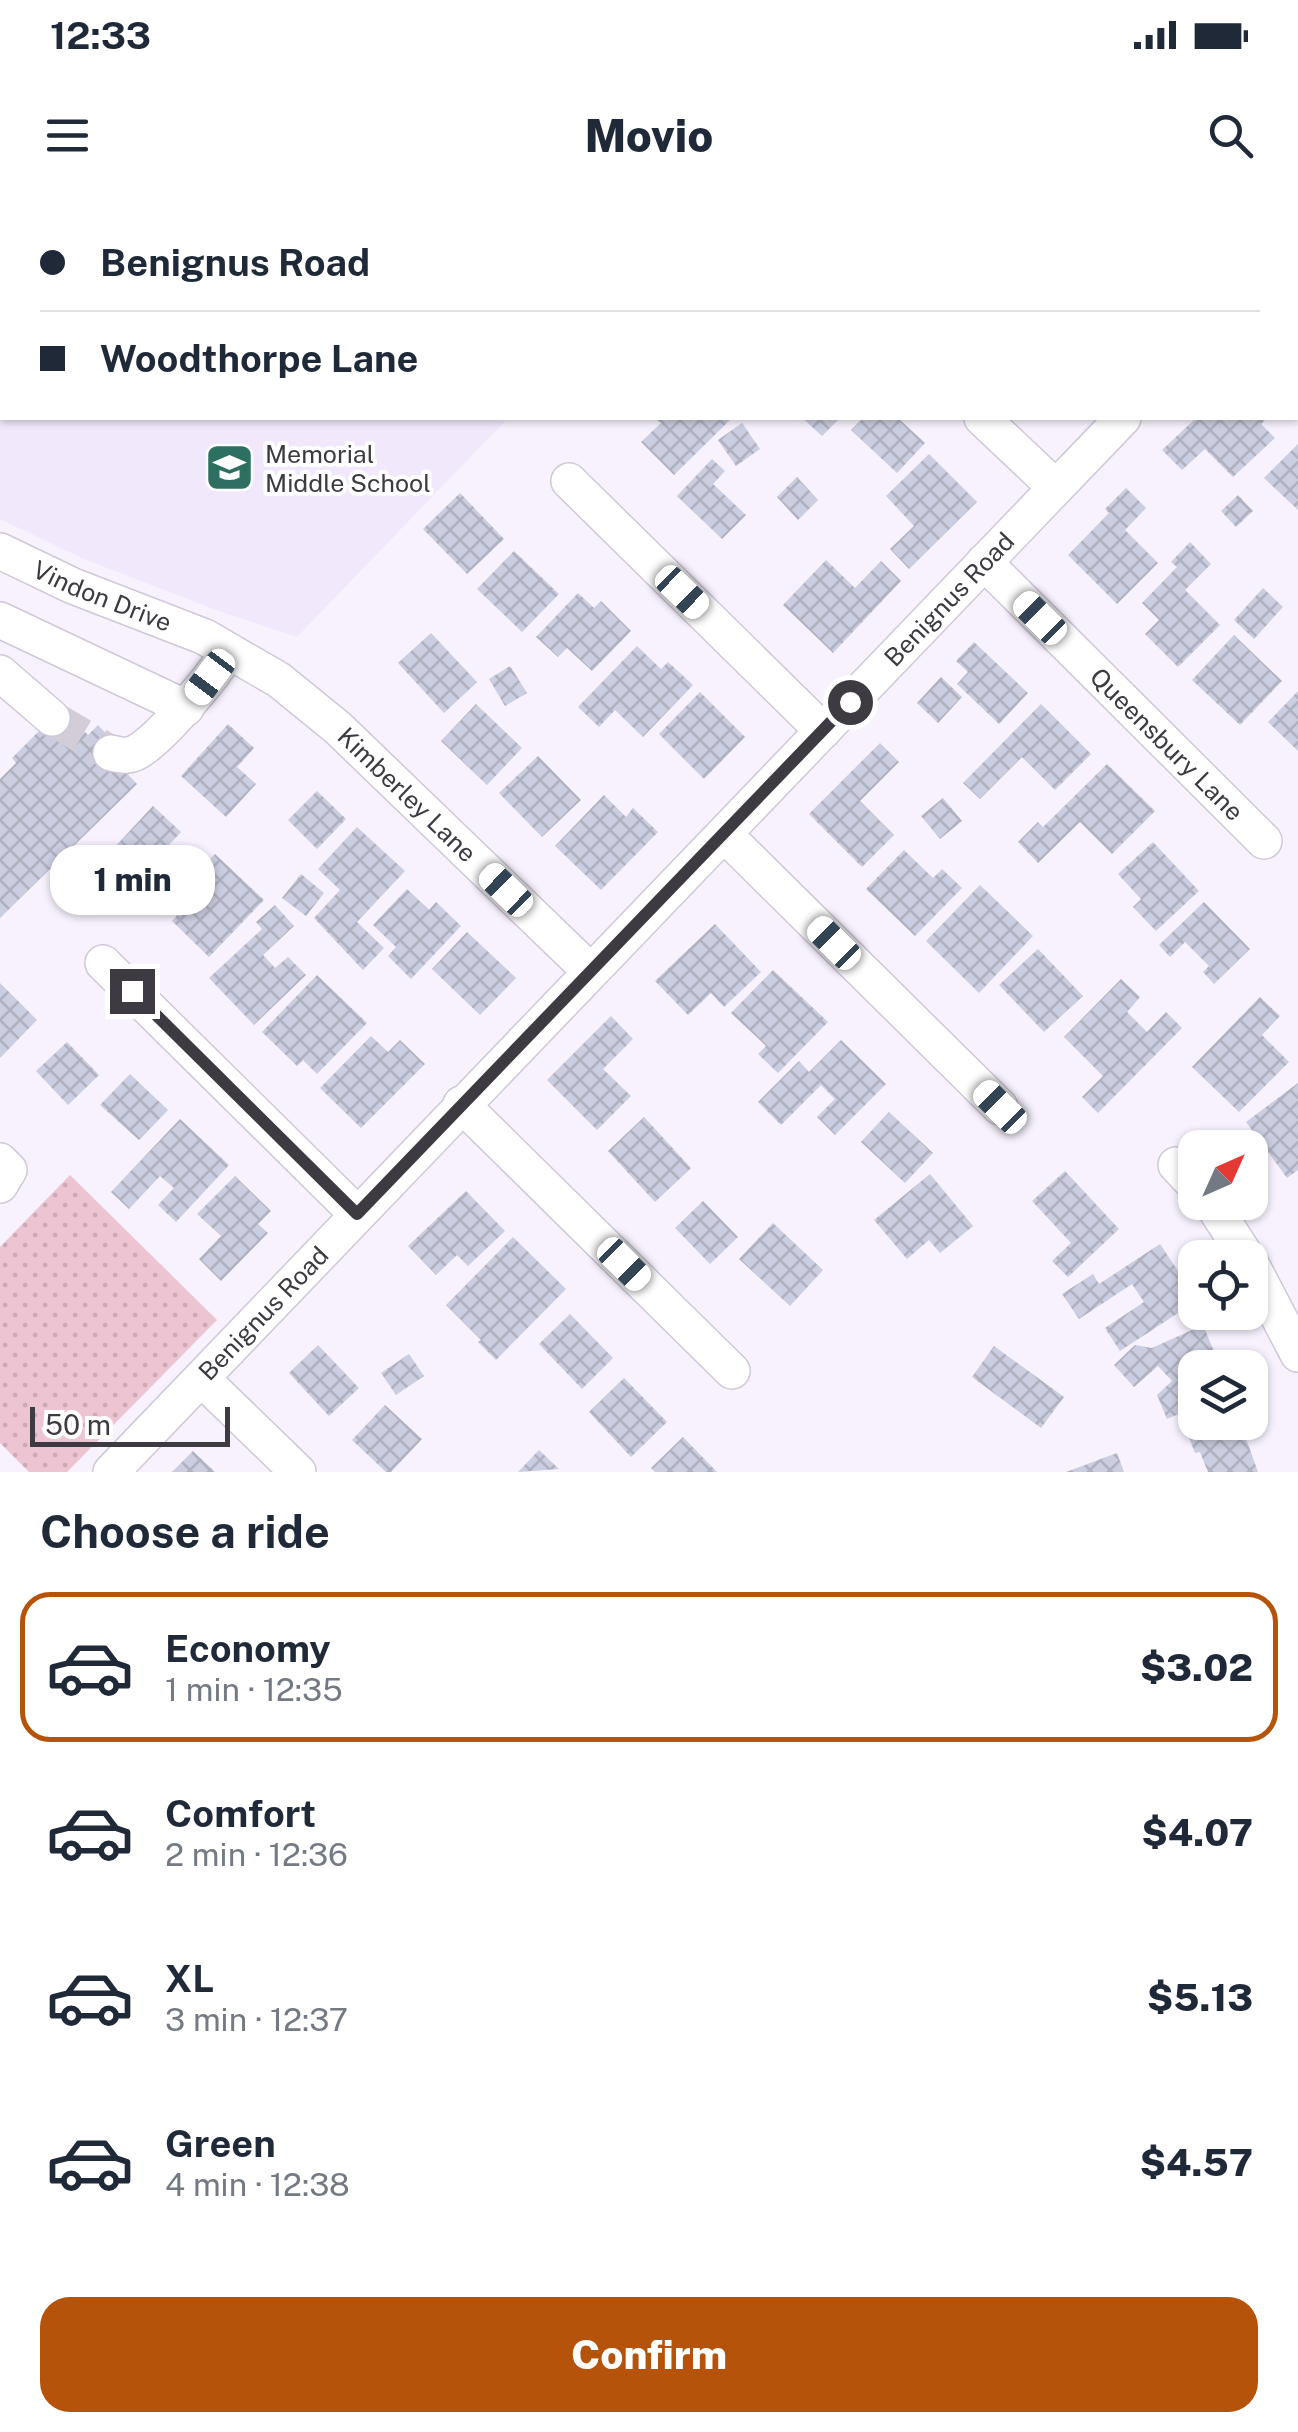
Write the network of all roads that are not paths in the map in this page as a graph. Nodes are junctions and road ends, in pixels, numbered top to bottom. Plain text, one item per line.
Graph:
1 (984, 420) edge
2 (1121, 420) edge
3 (569, 482) dead end
4 (1056, 487) junction
5 (2, 557) edge
6 (984, 562) junction
7 (0, 620) edge
8 (217, 644) junction
9 (0, 672) edge
10 (186, 708) junction
11 (52, 718) tunnel mouth
12 (824, 731) junction
13 (111, 753) dead end
14 (724, 834) junction
15 (1264, 841) dead end
16 (104, 963) dead end
17 (590, 971) junction
18 (461, 1104) junction
19 (1000, 1107) dead end
20 (0, 1161) edge
21 (0, 1185) edge
22 (357, 1214) junction
23 (1268, 1296) edge
24 (1298, 1354) edge
25 (732, 1371) dead end
26 (202, 1379) junction
27 (112, 1472) edge
28 (298, 1472) edge

1 - 4 street
2 - 4 street, Benignus Road
3 - 12 street
4 - 6 street, Benignus Road
5 - 8 street, Vindon Drive
6 - 12 street, Benignus Road
6 - 15 street, Queensbury Lane
7 - 10 street
8 - 10 street
8 - 17 street, Kimberley Lane
9 - 11 street
10 - 13 street
12 - 14 street, Benignus Road
14 - 17 street, Benignus Road
14 - 19 street
16 - 22 street
17 - 18 street, Benignus Road
18 - 22 street, Benignus Road
18 - 25 street
20 - 21 street
22 - 26 street, Benignus Road
23 - 24 street
26 - 27 street, Benignus Road
26 - 28 street

